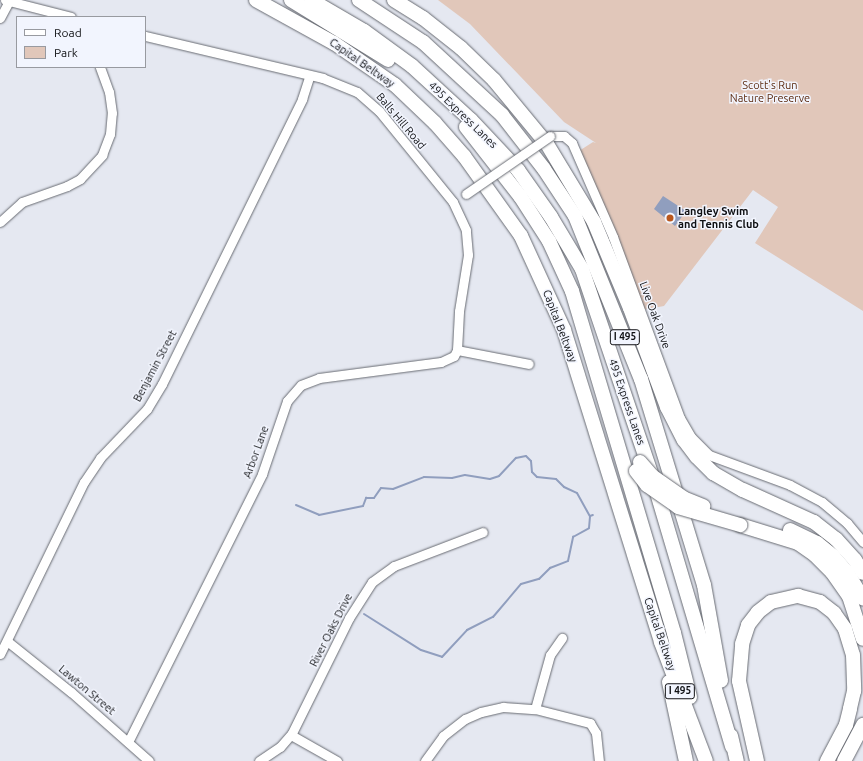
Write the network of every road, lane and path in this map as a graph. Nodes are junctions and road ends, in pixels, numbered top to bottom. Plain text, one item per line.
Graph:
1 (7, 0) edge
2 (256, 0) edge
3 (291, 0) edge
4 (311, 0) edge
5 (359, 0) edge
6 (385, 0) edge
7 (394, 0) edge
8 (67, 16) edge
9 (0, 18) edge
10 (146, 36) edge
11 (100, 68) edge
12 (310, 75) junction
13 (502, 115) junction
14 (453, 202) junction
15 (0, 222) edge
16 (582, 269) junction
17 (572, 290) junction
18 (457, 350) junction
19 (530, 364) dead end
20 (638, 467) junction
21 (652, 476) junction
22 (741, 521) junction
23 (483, 532) dead end
24 (863, 542) edge
25 (863, 573) edge
26 (863, 599) edge
27 (562, 638) dead end
28 (863, 639) edge
29 (7, 641) junction
30 (661, 642) junction
31 (0, 654) edge
32 (863, 688) edge
33 (535, 709) junction
34 (863, 725) edge
35 (291, 735) junction
36 (699, 740) junction
37 (128, 742) junction
38 (863, 744) edge
39 (732, 746) junction
40 (149, 761) edge
41 (259, 761) edge
42 (337, 761) edge
43 (425, 761) edge
44 (599, 761) edge
45 (686, 761) edge
46 (706, 761) edge
47 (737, 761) edge
48 (757, 761) edge
49 (827, 761) edge
50 (832, 761) edge
51 (844, 761) edge
52 (852, 761) edge

1 - 8 street
1 - 9 street
2 - 30 highway, Capital Beltway / I 495
3 - 17 highway, 495 Express Lanes
4 - 16 highway, 495 Express Lanes
5 - 13 highway, I 495
6 - 13 highway
7 - 25 highway
10 - 12 street, Balls Hill Road
11 - 15 street
12 - 14 street, Balls Hill Road
12 - 29 street, Benjamin Street
13 - 39 highway, I 495
14 - 18 street, Balls Hill Road
14 - 24 street, Live Oak Drive, bridge
16 - 20 highway
16 - 21 highway, 495 Express Lanes
17 - 20 highway
17 - 36 highway, 495 Express Lanes
18 - 19 street
18 - 37 street, Arbor Lane
20 - 21 highway, bridge
20 - 22 highway, bridge
21 - 22 highway, bridge
21 - 39 highway, 495 Express Lanes
22 - 26 highway
22 - 28 highway
23 - 35 street, River Oaks Drive
27 - 33 street
29 - 31 street, Benjamin Street
29 - 37 street, Lawton Street
30 - 36 highway, Capital Beltway / I 495
30 - 45 highway
32 - 50 highway
33 - 43 street
33 - 44 street
34 - 51 highway
35 - 41 street
35 - 42 street
36 - 46 highway, Capital Beltway / I 495
37 - 40 street, Lawton Street
38 - 52 highway
39 - 47 highway, I 495
48 - 49 highway

